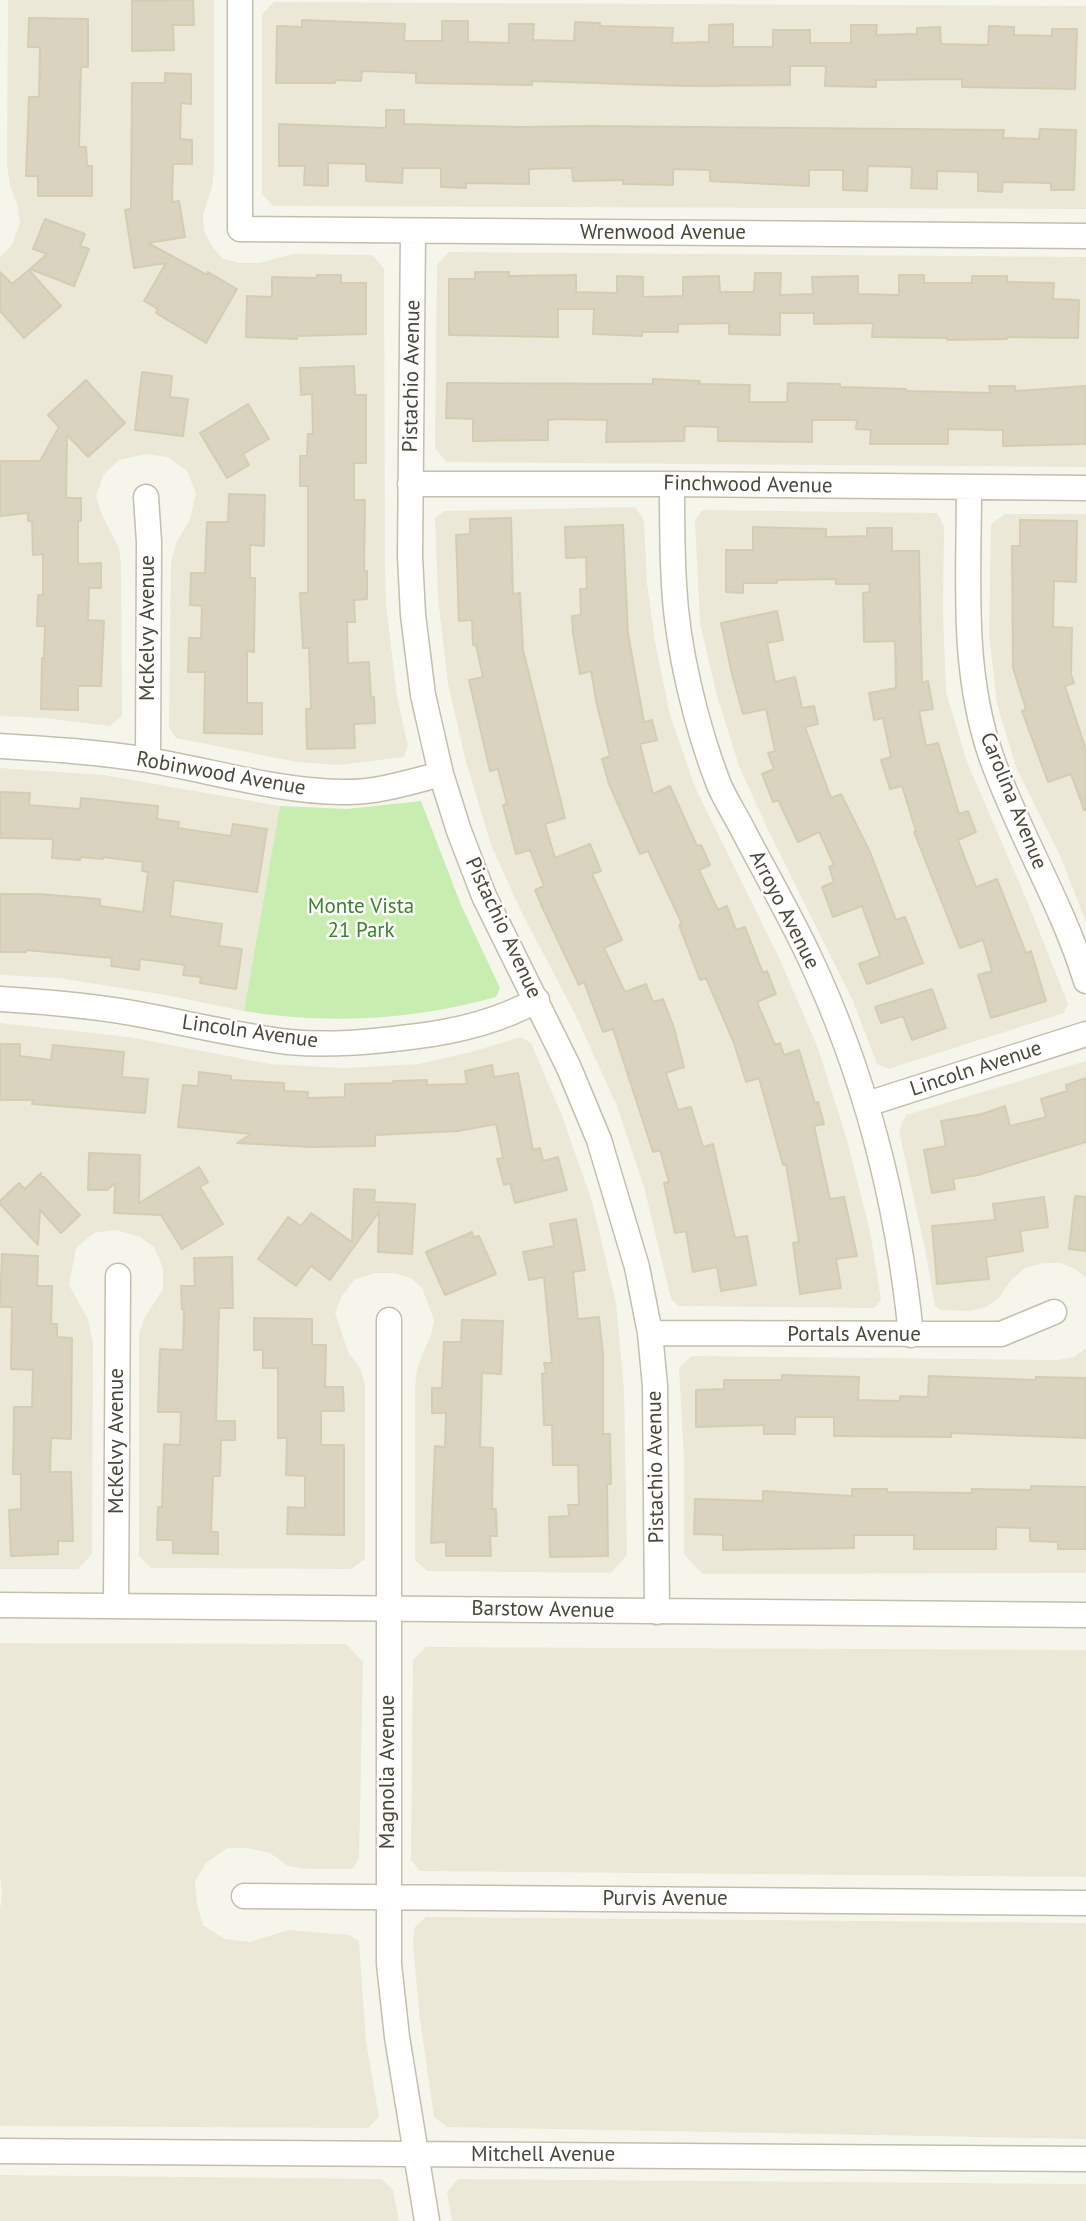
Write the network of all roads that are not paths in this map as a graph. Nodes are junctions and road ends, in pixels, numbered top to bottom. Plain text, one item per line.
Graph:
1 (240, 0) edge
2 (414, 231) junction
3 (1086, 236) edge
4 (410, 484) junction
5 (672, 484) junction
6 (969, 487) junction
7 (1086, 488) edge
8 (146, 497) dead end
9 (0, 746) edge
10 (148, 760) junction
11 (441, 774) junction
12 (1086, 981) edge
13 (0, 999) edge
14 (537, 1000) junction
15 (1086, 1034) edge
16 (867, 1104) junction
17 (118, 1276) dead end
18 (1054, 1312) dead end
19 (389, 1320) dead end
20 (650, 1333) junction
21 (911, 1335) junction
22 (0, 1605) edge
23 (116, 1605) junction
24 (389, 1607) junction
25 (657, 1612) junction
26 (1086, 1615) edge
27 (244, 1896) dead end
28 (387, 1897) junction
29 (1086, 1903) edge
30 (0, 2151) edge
31 (415, 2154) junction
32 (1086, 2159) edge
33 (427, 2221) edge

1 - 2 street, Wrenwood Avenue
2 - 3 street, Wrenwood Avenue
2 - 4 street, Pistachio Avenue
4 - 5 street, Finchwood Avenue
4 - 11 street, Pistachio Avenue
5 - 6 street, Finchwood Avenue
5 - 16 street, Arroyo Avenue
6 - 7 street, Finchwood Avenue
6 - 12 street, Carolina Avenue
8 - 10 street, McKelvy Avenue
9 - 10 street, Robinwood Avenue
10 - 11 street, Robinwood Avenue
11 - 14 street, Pistachio Avenue
13 - 14 street, Lincoln Avenue
14 - 20 street, Pistachio Avenue
15 - 16 street, Lincoln Avenue
16 - 21 street, Arroyo Avenue
17 - 23 street, McKelvy Avenue
18 - 21 street, Portals Avenue
19 - 24 street, Magnolia Avenue
20 - 21 street, Portals Avenue
20 - 25 street, Pistachio Avenue
22 - 23 street, Barstow Avenue
23 - 24 street, Barstow Avenue
24 - 25 street, Barstow Avenue
24 - 28 street, Magnolia Avenue
25 - 26 street, Barstow Avenue
27 - 28 street, Purvis Avenue
28 - 29 street, Purvis Avenue
28 - 31 street, Magnolia Avenue
30 - 31 street, Mitchell Avenue
31 - 32 street, Mitchell Avenue
31 - 33 street, Magnolia Avenue

